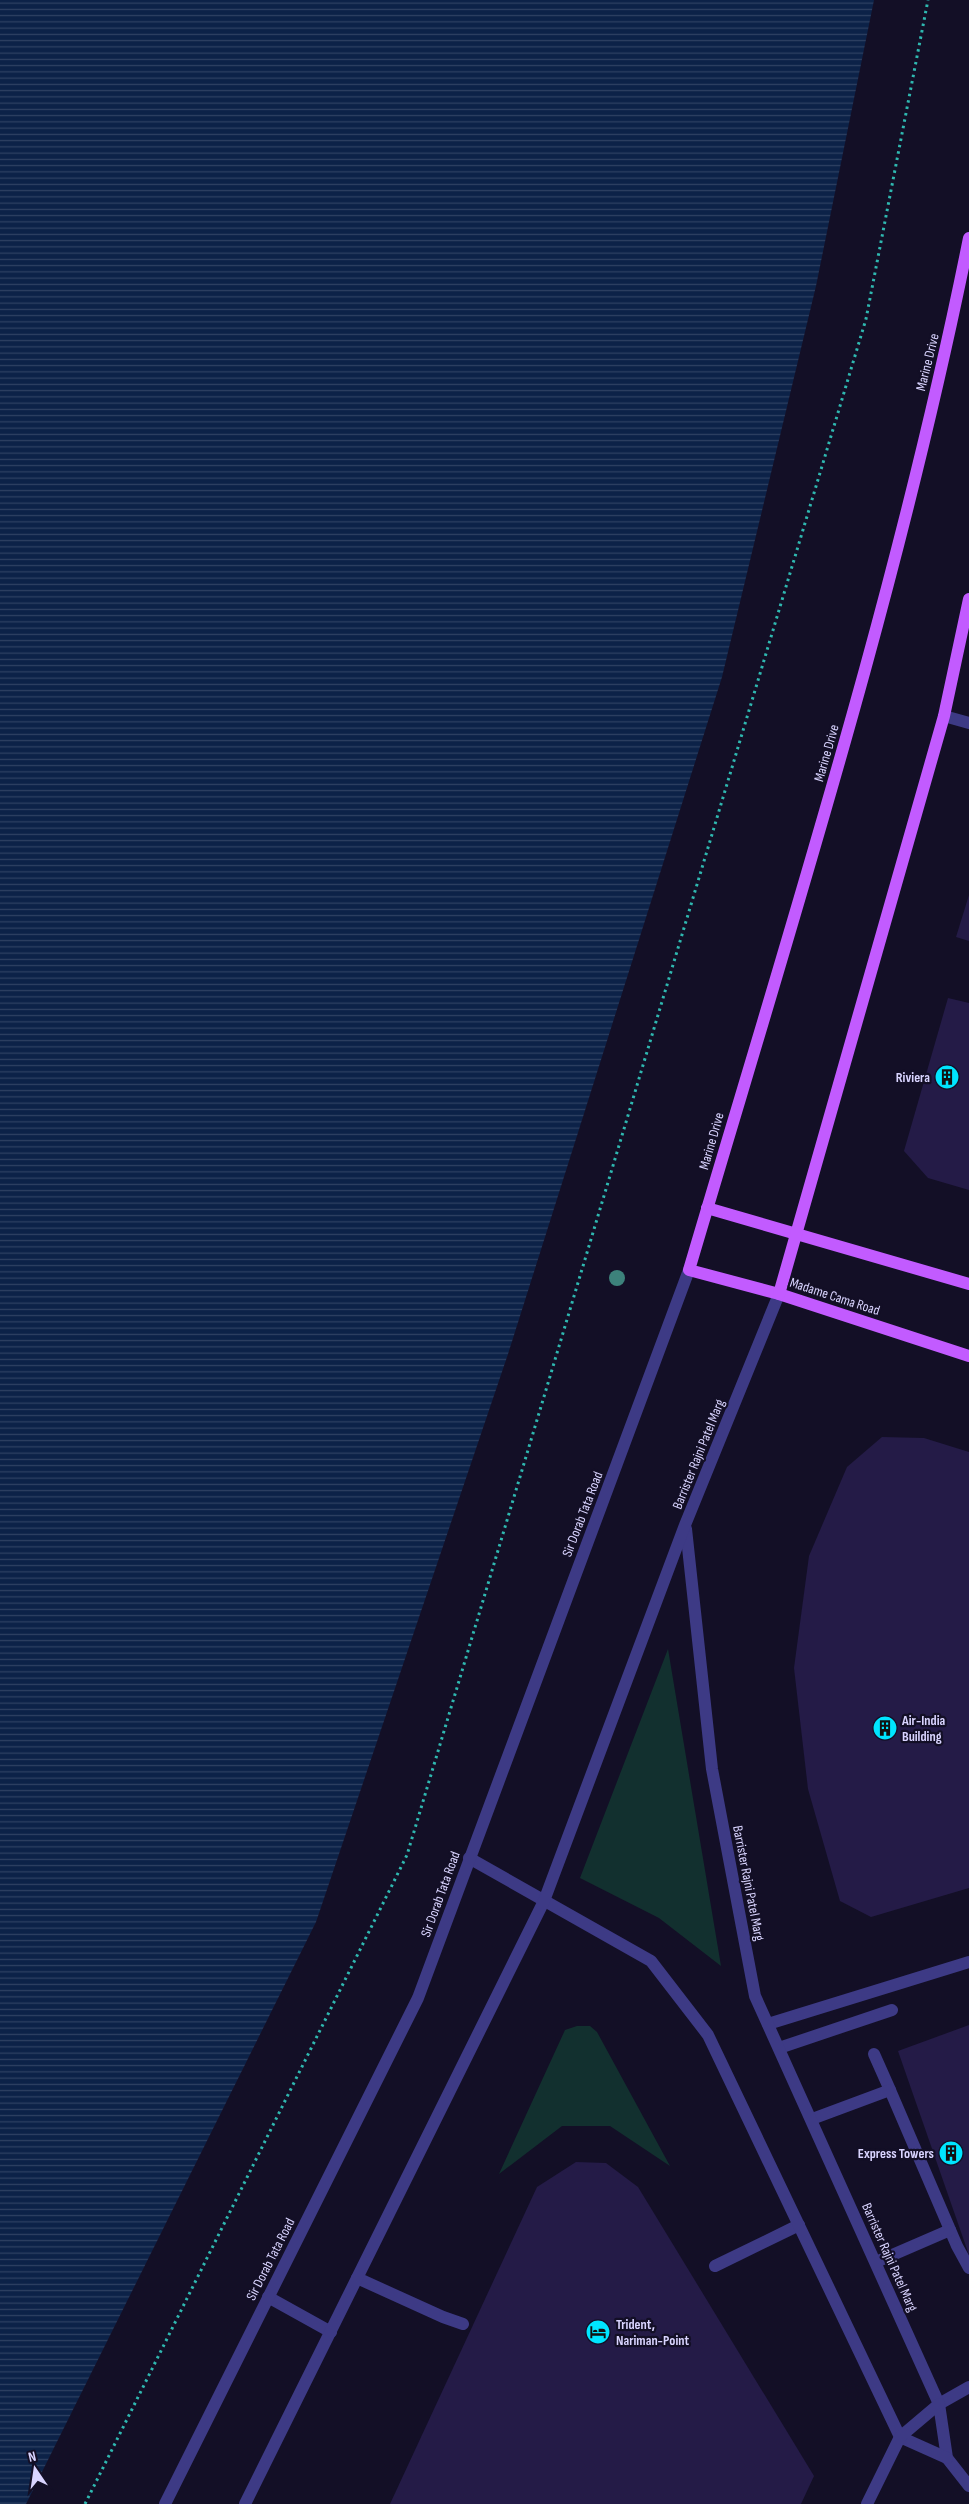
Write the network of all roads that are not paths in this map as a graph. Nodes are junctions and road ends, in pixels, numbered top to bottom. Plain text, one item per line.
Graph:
1 (969, 238) edge
2 (969, 600) edge
3 (944, 716) junction
4 (969, 723) edge
5 (707, 1208) junction
6 (797, 1235) junction
7 (689, 1270) junction
8 (969, 1284) edge
9 (779, 1294) junction
10 (969, 1356) edge
11 (685, 1525) junction
12 (469, 1858) junction
13 (544, 1901) junction
14 (969, 1962) edge
15 (892, 2010) dead end
16 (768, 2024) junction
17 (779, 2048) junction
18 (874, 2054) dead end
19 (890, 2090) junction
20 (812, 2119) junction
21 (799, 2225) junction
22 (950, 2230) junction
23 (876, 2262) junction
24 (715, 2266) dead end
25 (969, 2268) edge
26 (357, 2278) junction
27 (268, 2298) junction
28 (462, 2324) dead end
29 (330, 2332) junction
30 (969, 2387) edge
31 (939, 2404) junction
32 (900, 2437) junction
33 (947, 2458) junction
34 (969, 2486) edge
35 (165, 2504) edge
36 (245, 2504) edge
37 (867, 2504) edge

1 - 5 main road, Marine Drive
2 - 3 main road
3 - 4 street
3 - 6 main road
5 - 6 main road
5 - 7 main road, Marine Drive
6 - 8 main road
6 - 9 main road
7 - 9 main road, Madame Cama Road
7 - 12 street, Sir Dorab Tata Road
9 - 10 main road, Madame Cama Road
9 - 11 street, Barrister Rajni Patel Marg
11 - 13 street
11 - 16 street, Barrister Rajni Patel Marg
12 - 13 street
12 - 27 street, Sir Dorab Tata Road
13 - 21 street
13 - 26 street
14 - 16 street
15 - 17 street
16 - 17 street, Barrister Rajni Patel Marg
17 - 20 street, Barrister Rajni Patel Marg
18 - 19 street
19 - 20 street
19 - 22 street
20 - 23 street, Barrister Rajni Patel Marg
21 - 24 street
21 - 32 street
22 - 23 street
22 - 25 street
23 - 31 street, Barrister Rajni Patel Marg
26 - 28 street
26 - 29 street
27 - 29 street
27 - 35 street, Sir Dorab Tata Road
29 - 36 street
30 - 31 street
31 - 32 street
31 - 33 street, Barrister Rajni Patel Marg
32 - 33 street, Barrister Rajni Patel Marg
32 - 37 street
33 - 34 street, Barrister Rajni Patel Marg

